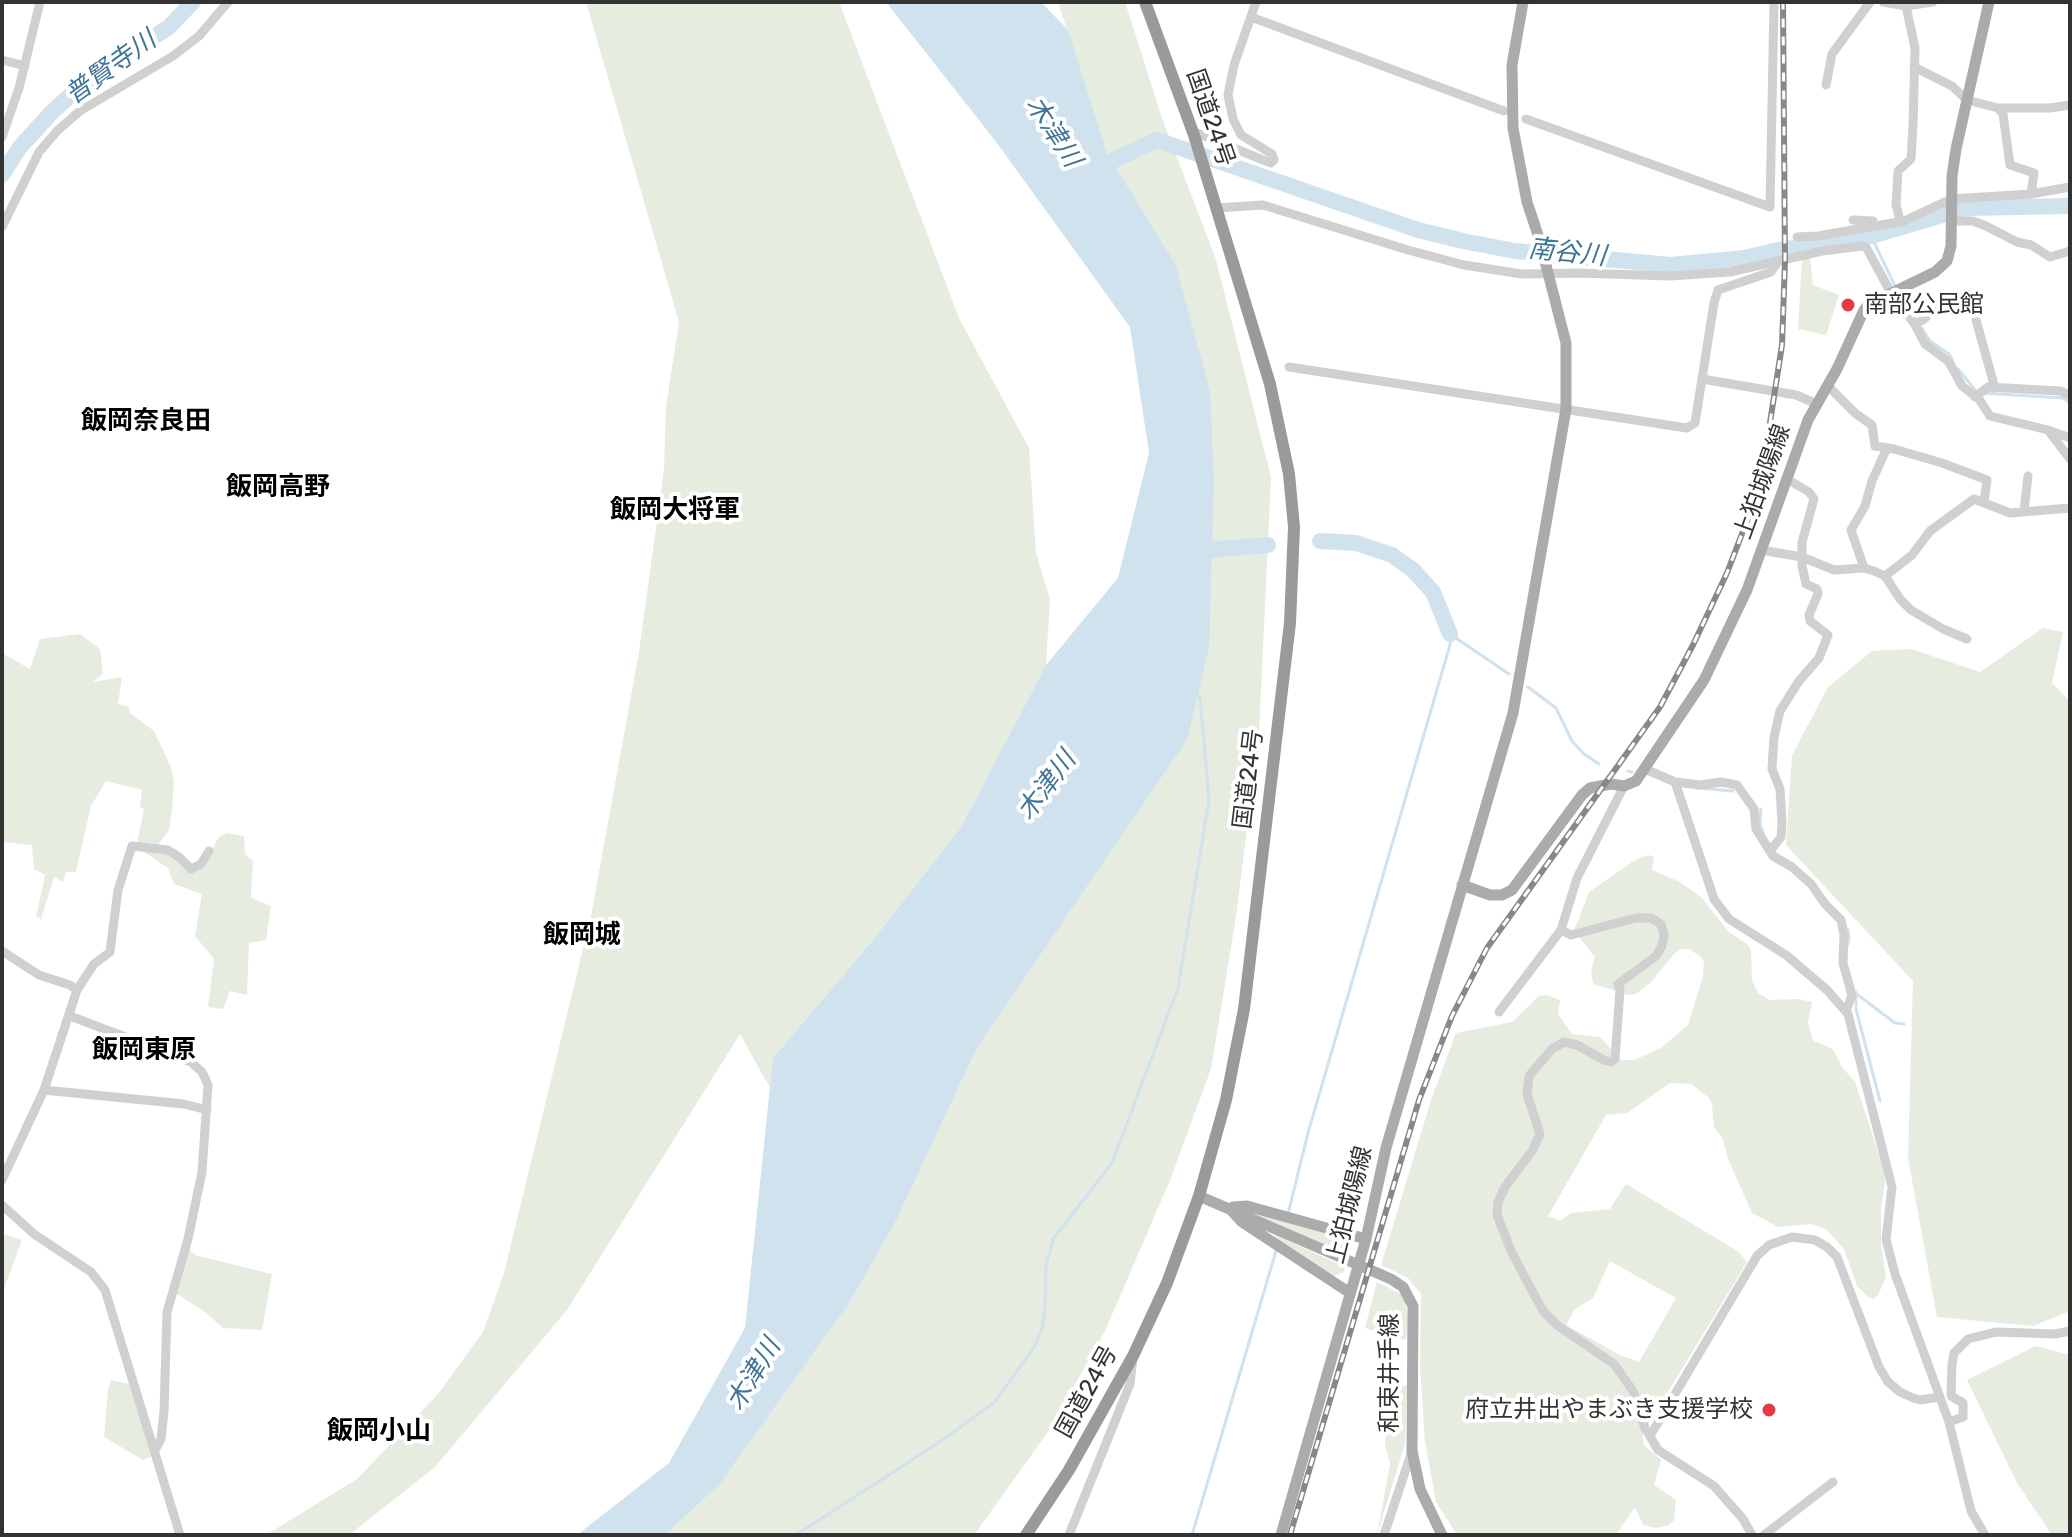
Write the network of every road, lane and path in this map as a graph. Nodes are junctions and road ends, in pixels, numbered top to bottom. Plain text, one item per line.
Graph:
1 (40, 2) edge
2 (228, 2) edge
3 (1145, 2) edge
4 (1256, 2) edge
5 (1523, 2) edge
6 (1774, 2) edge
7 (1870, 2) edge
8 (1883, 2) edge
9 (1933, 2) edge
10 (1989, 2) edge
11 (1908, 4) edge
12 (1251, 17) junction
13 (2, 60) edge
14 (25, 66) junction
15 (1914, 67) junction
16 (1826, 85) dead end
17 (1967, 100) junction
18 (2070, 105) edge
19 (1998, 108) junction
20 (1504, 111) dead end
21 (1526, 119) dead end
22 (1193, 133) junction
23 (2, 137) edge
24 (2070, 187) edge
25 (2031, 194) junction
26 (1951, 200) junction
27 (1939, 205) junction
28 (1217, 208) junction
29 (1899, 216) junction
30 (1952, 219) junction
31 (1853, 220) dead end
32 (2, 227) edge
33 (1797, 237) dead end
34 (2070, 251) edge
35 (1777, 263) junction
36 (1548, 269) junction
37 (1891, 293) junction
38 (1946, 298) dead end
39 (1976, 320) dead end
40 (1915, 324) junction
41 (1289, 367) dead end
42 (1702, 379) junction
43 (1827, 385) junction
44 (1995, 388) junction
45 (2070, 395) edge
46 (1975, 397) junction
47 (1817, 404) junction
48 (1566, 409) junction
49 (2048, 430) junction
50 (2070, 438) edge
51 (1886, 450) junction
52 (2070, 459) edge
53 (2028, 476) dead end
54 (1787, 479) junction
55 (1984, 501) junction
56 (2070, 508) edge
57 (2024, 511) junction
58 (1761, 550) junction
59 (1802, 557) junction
60 (1864, 568) junction
61 (1885, 576) junction
62 (1967, 639) dead end
63 (1645, 769) junction
64 (1675, 782) junction
65 (1624, 786) junction
66 (209, 851) dead end
67 (1770, 851) junction
68 (1462, 885) junction
69 (1561, 930) junction
70 (2, 951) edge
71 (77, 990) junction
72 (1846, 1011) junction
73 (1499, 1012) dead end
74 (70, 1016) junction
75 (44, 1090) junction
76 (207, 1110) junction
77 (2, 1180) edge
78 (1199, 1196) junction
79 (1229, 1207) junction
80 (3, 1208) edge
81 (1366, 1239) junction
82 (1350, 1293) junction
83 (2070, 1331) edge
84 (1133, 1356) junction
85 (1940, 1397) junction
86 (1949, 1422) junction
87 (1650, 1436) junction
88 (155, 1450) junction
89 (1412, 1451) junction
90 (1833, 1482) dead end
91 (180, 1535) edge
92 (1026, 1535) edge
93 (1069, 1535) edge
94 (1281, 1535) edge
95 (1384, 1535) edge
96 (1442, 1535) edge
97 (1752, 1535) edge
98 (1764, 1535) edge
99 (1985, 1535) edge

1 - 14 street
2 - 32 street
3 - 22 highway, 国道24号
4 - 12 street
5 - 36 main road, 上狛城陽線
6 - 21 street
7 - 16 street
8 - 11 street
9 - 11 street
10 - 17 main road, 上狛城陽線
11 - 15 street
12 - 20 street
12 - 22 street
13 - 14 street
14 - 23 street
15 - 17 street
15 - 29 street
17 - 19 street
17 - 26 main road, 上狛城陽線
18 - 19 street
19 - 25 street
22 - 28 highway, 国道24号
24 - 25 street
25 - 26 street
26 - 27 street
26 - 30 main road, 上狛城陽線
27 - 29 street
27 - 33 street
28 - 36 street
28 - 78 highway, 国道24号
29 - 31 street
30 - 34 street
30 - 37 main road, 上狛城陽線
35 - 36 street
35 - 37 street
35 - 42 street
36 - 48 main road, 上狛城陽線
37 - 40 street
37 - 43 main road, 上狛城陽線
38 - 40 street
39 - 44 street
40 - 46 street
41 - 48 street
42 - 47 street
42 - 48 street
43 - 47 main road, 上狛城陽線
43 - 51 street
44 - 45 street
44 - 46 street
46 - 49 street
47 - 54 main road, 上狛城陽線
48 - 68 main road, 上狛城陽線
49 - 50 street
49 - 52 street
51 - 55 street
51 - 60 street
53 - 57 street
54 - 58 main road, 上狛城陽線
54 - 59 street
55 - 57 street
55 - 61 street
56 - 57 street
58 - 59 street
58 - 63 main road, 上狛城陽線
59 - 60 street
59 - 67 street
60 - 61 street
61 - 62 street
63 - 64 street
63 - 65 main road, 上狛城陽線
64 - 67 street
64 - 72 street
65 - 68 main road
65 - 69 street
66 - 71 street
67 - 72 street
68 - 81 main road, 上狛城陽線
69 - 73 street
69 - 87 street
70 - 71 street
71 - 74 street
72 - 85 street
74 - 75 street
74 - 76 street
75 - 76 street
75 - 77 street
76 - 88 street
78 - 79 main road, 和束井手線
78 - 84 highway, 国道24号
79 - 81 main road
79 - 82 main road
79 - 89 main road, 和束井手線
80 - 88 street
81 - 82 main road, 上狛城陽線
82 - 94 main road, 上狛城陽線
83 - 86 street
84 - 92 highway, 国道24号
84 - 93 street
85 - 86 street
85 - 87 street
86 - 99 street
87 - 97 street
88 - 91 street
89 - 95 street
89 - 96 main road, 和束井手線
90 - 98 street

